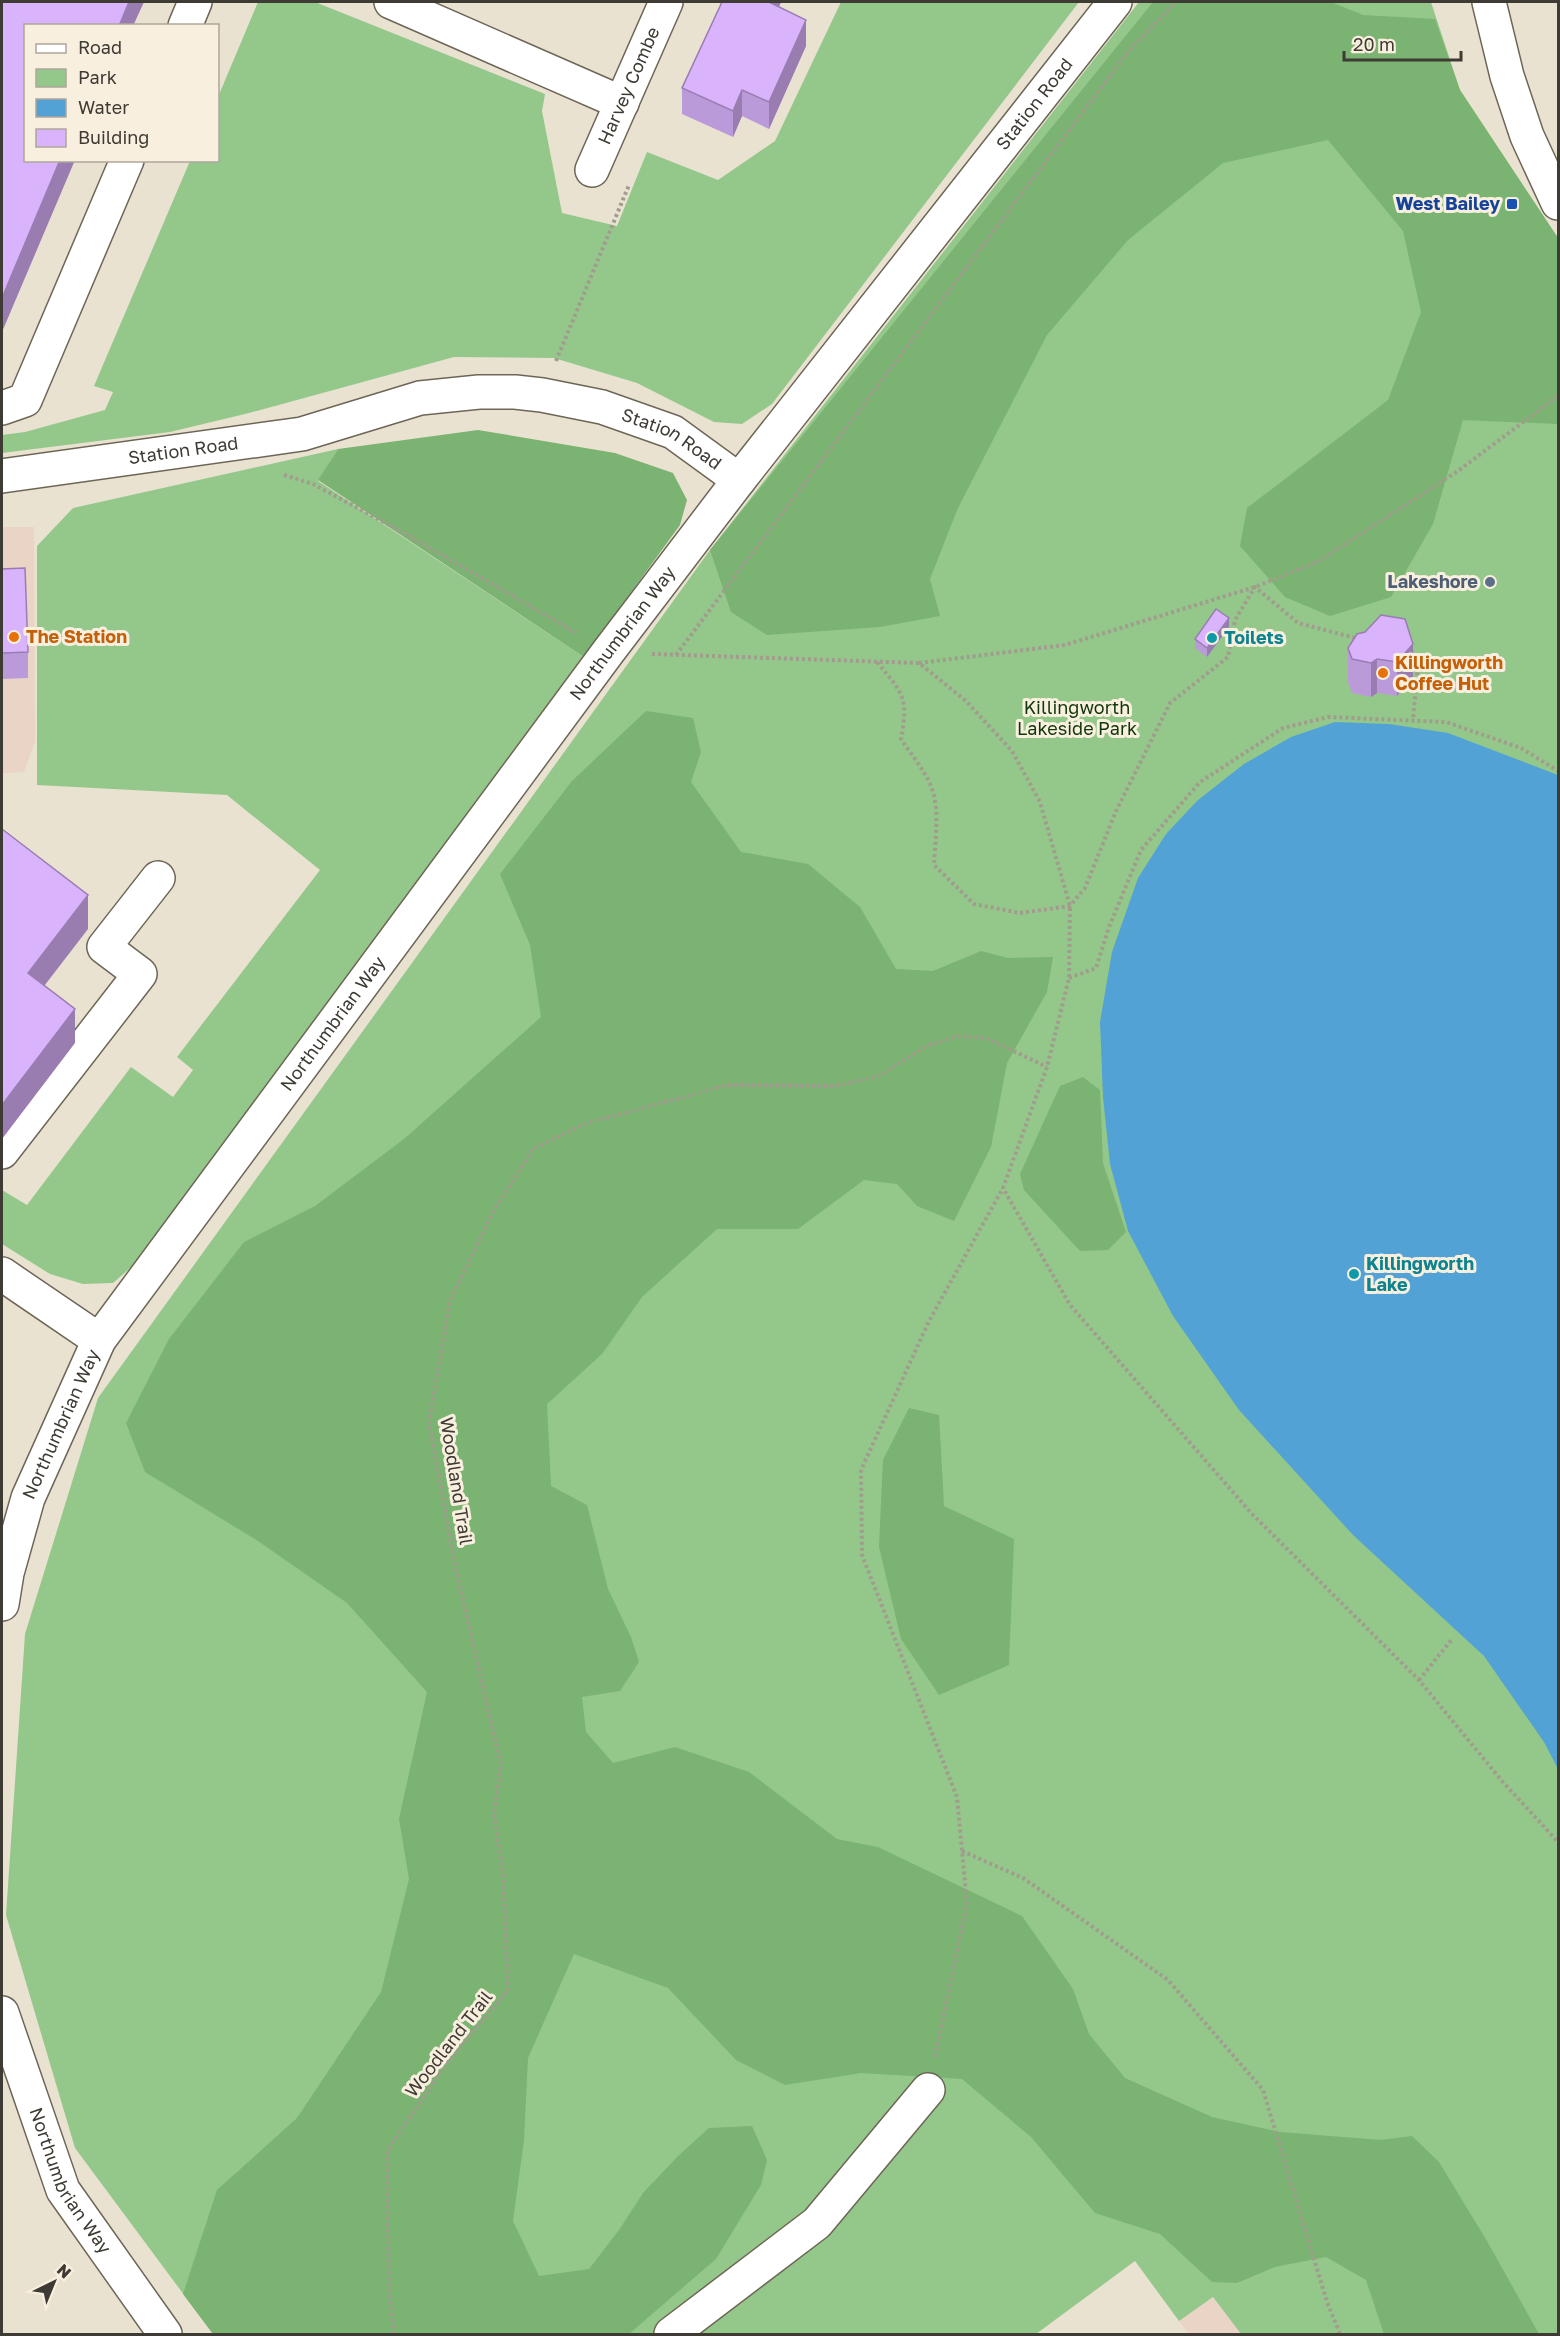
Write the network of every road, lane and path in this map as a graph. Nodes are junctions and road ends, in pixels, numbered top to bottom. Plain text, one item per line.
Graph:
1 (195, 2) edge
2 (391, 2) edge
3 (666, 2) edge
4 (1115, 2) edge
5 (1176, 2) edge
6 (1489, 2) edge
7 (186, 24) edge
8 (622, 103) junction
9 (126, 162) edge
10 (592, 170) dead end
11 (630, 181) dead end
12 (1558, 204) edge
13 (542, 395) junction
14 (1558, 396) edge
15 (2, 408) edge
16 (281, 474) dead end
17 (2, 476) edge
18 (739, 480) junction
19 (1255, 587) junction
20 (1366, 639) edge
21 (1410, 648) edge
22 (608, 652) junction
23 (676, 655) junction
24 (877, 661) junction
25 (919, 663) junction
26 (1413, 720) junction
27 (1558, 771) edge
28 (158, 878) dead end
29 (1070, 906) junction
30 (1069, 978) junction
31 (1047, 1067) junction
32 (2, 1152) edge
33 (1003, 1188) junction
34 (2, 1274) edge
35 (99, 1340) junction
36 (2, 1604) edge
37 (1453, 1638) dead end
38 (1419, 1680) junction
39 (1558, 1842) edge
40 (962, 1851) junction
41 (2, 2013) edge
42 (928, 2090) joint
43 (165, 2334) edge
44 (394, 2334) edge
45 (671, 2334) edge
46 (1340, 2334) edge

1 - 7 street
2 - 8 street
3 - 8 street, Harvey Combe
4 - 18 street, Station Road
5 - 23 path
6 - 12 street
8 - 10 street, Harvey Combe
9 - 15 street
11 - 13 path
13 - 17 street, Station Road
13 - 18 street, Station Road
14 - 19 path
16 - 22 path
18 - 22 street, Northumbrian Way
19 - 20 path
19 - 25 path
19 - 29 path
21 - 26 path
22 - 23 path
22 - 35 street, Northumbrian Way
23 - 24 path
24 - 25 path
24 - 29 path
25 - 29 path
26 - 27 path
26 - 30 path
28 - 32 street
29 - 30 path
30 - 31 path
31 - 33 path
31 - 44 path, Woodland Trail
33 - 38 path
33 - 40 path
34 - 35 street
35 - 36 street, Northumbrian Way
37 - 38 path
38 - 39 path
40 - 42 path
40 - 46 path
41 - 43 street, Northumbrian Way
42 - 45 street

